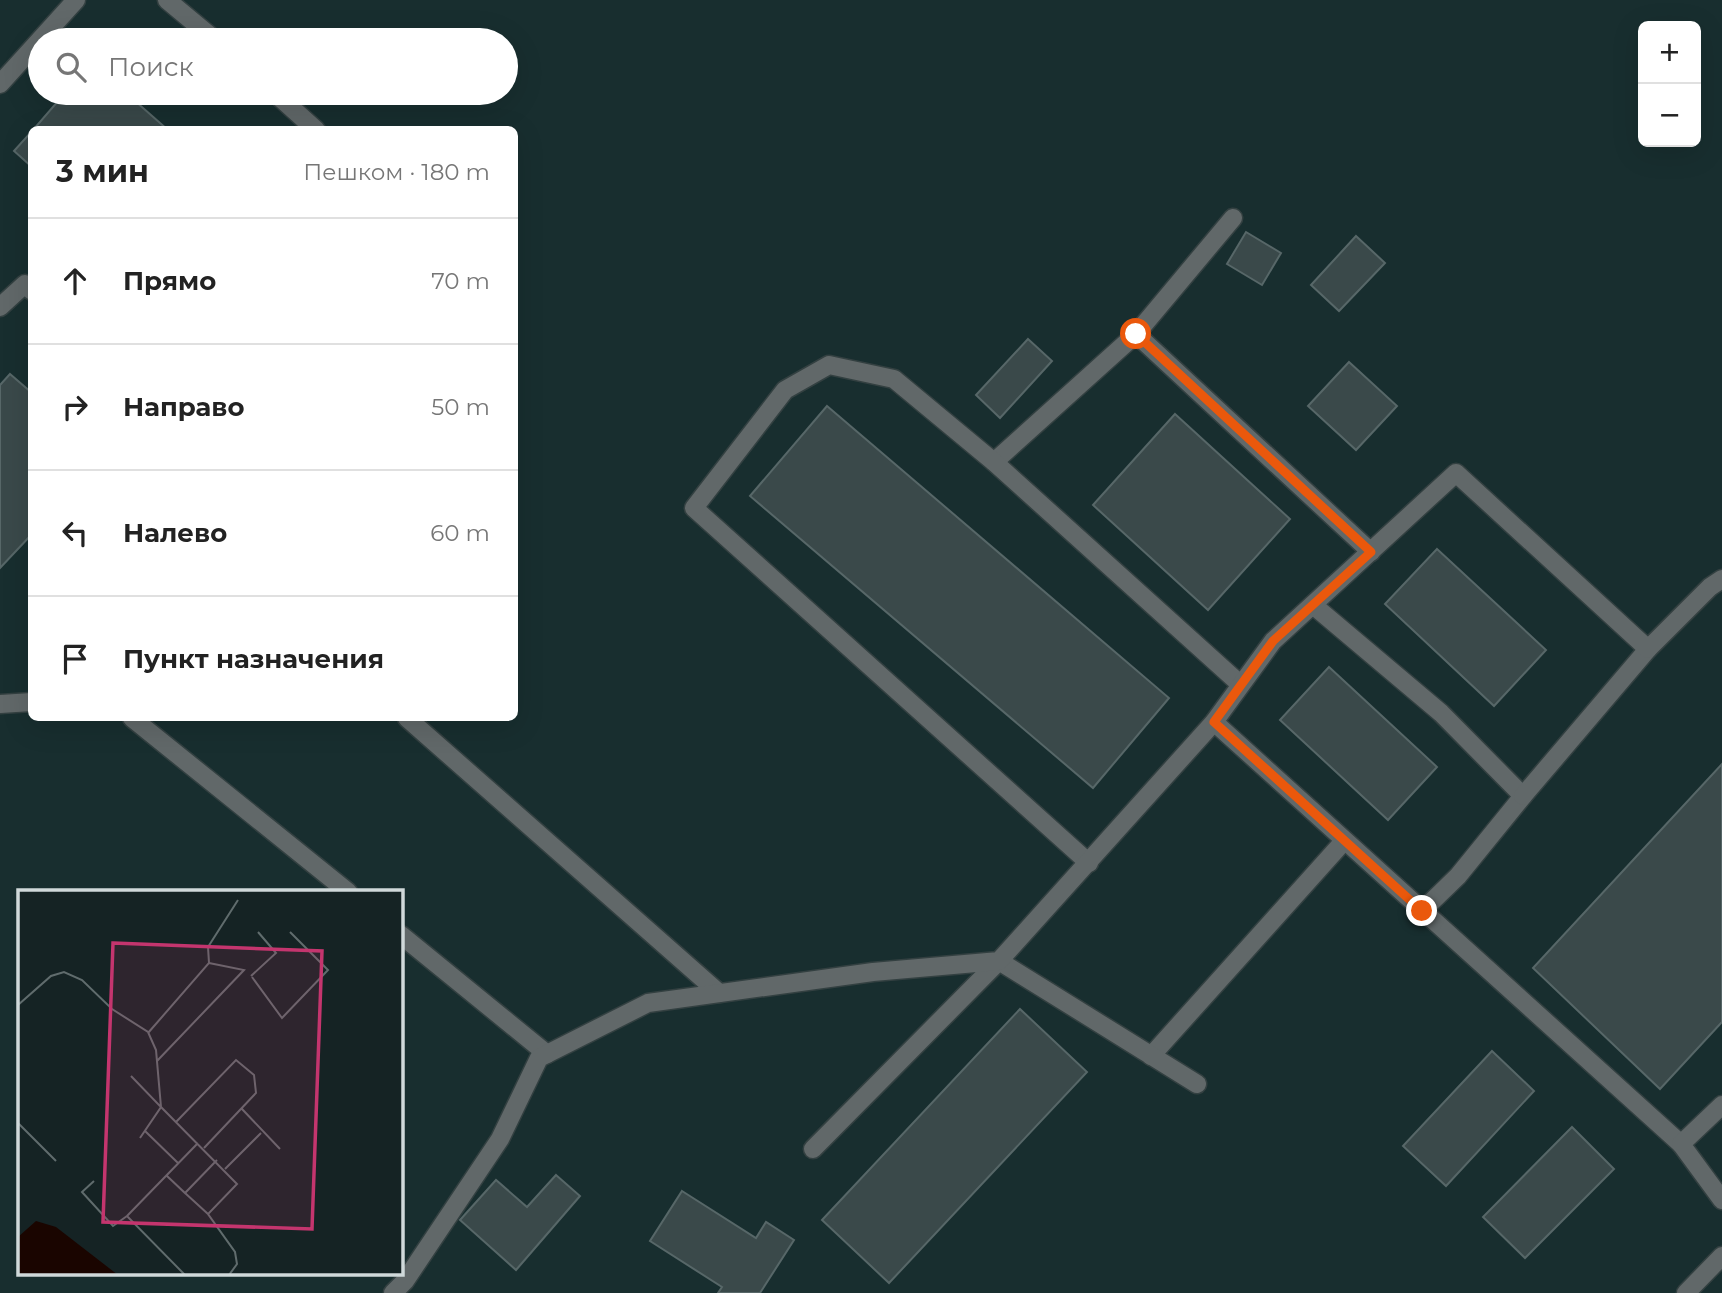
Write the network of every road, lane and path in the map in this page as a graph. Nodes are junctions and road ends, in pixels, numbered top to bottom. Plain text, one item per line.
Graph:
1 (76, 0) edge
2 (167, 0) edge
3 (51, 28) edge
4 (201, 28) edge
5 (28, 53) edge
6 (0, 84) edge
7 (288, 105) edge
8 (312, 126) edge
9 (1233, 218) dead end
10 (28, 287) edge
11 (0, 307) edge
12 (1136, 334) junction
13 (994, 462) junction
14 (1371, 552) junction
15 (1722, 579) edge
16 (1313, 605) junction
17 (1648, 649) junction
18 (1240, 684) junction
19 (28, 702) edge
20 (0, 704) edge
21 (136, 721) edge
22 (410, 721) edge
23 (1214, 722) junction
24 (1523, 796) junction
25 (1344, 841) junction
26 (1089, 863) junction
27 (346, 890) edge
28 (1422, 911) junction
29 (402, 936) edge
30 (999, 961) junction
31 (719, 993) junction
32 (547, 1054) junction
33 (1151, 1056) junction
34 (1197, 1084) dead end
35 (1722, 1105) edge
36 (1681, 1144) junction
37 (813, 1149) dead end
38 (1722, 1200) edge
39 (1722, 1256) edge
40 (393, 1293) edge
41 (1686, 1293) edge

1 - 3 lane
2 - 4 lane
5 - 6 lane
7 - 8 lane
9 - 12 lane
10 - 11 lane
12 - 13 lane
12 - 14 lane
13 - 18 lane
13 - 26 lane
14 - 16 lane
14 - 17 lane
15 - 17 lane
16 - 18 lane
16 - 24 lane
17 - 24 lane
18 - 23 lane
19 - 20 lane
21 - 27 lane
22 - 31 lane
23 - 25 lane
23 - 26 lane
24 - 28 lane
25 - 28 lane
25 - 33 lane
26 - 30 lane
28 - 36 lane
29 - 32 lane
30 - 31 lane
30 - 33 lane
30 - 37 lane
31 - 32 lane
32 - 40 lane
33 - 34 lane
35 - 36 lane
36 - 38 lane
39 - 41 lane

